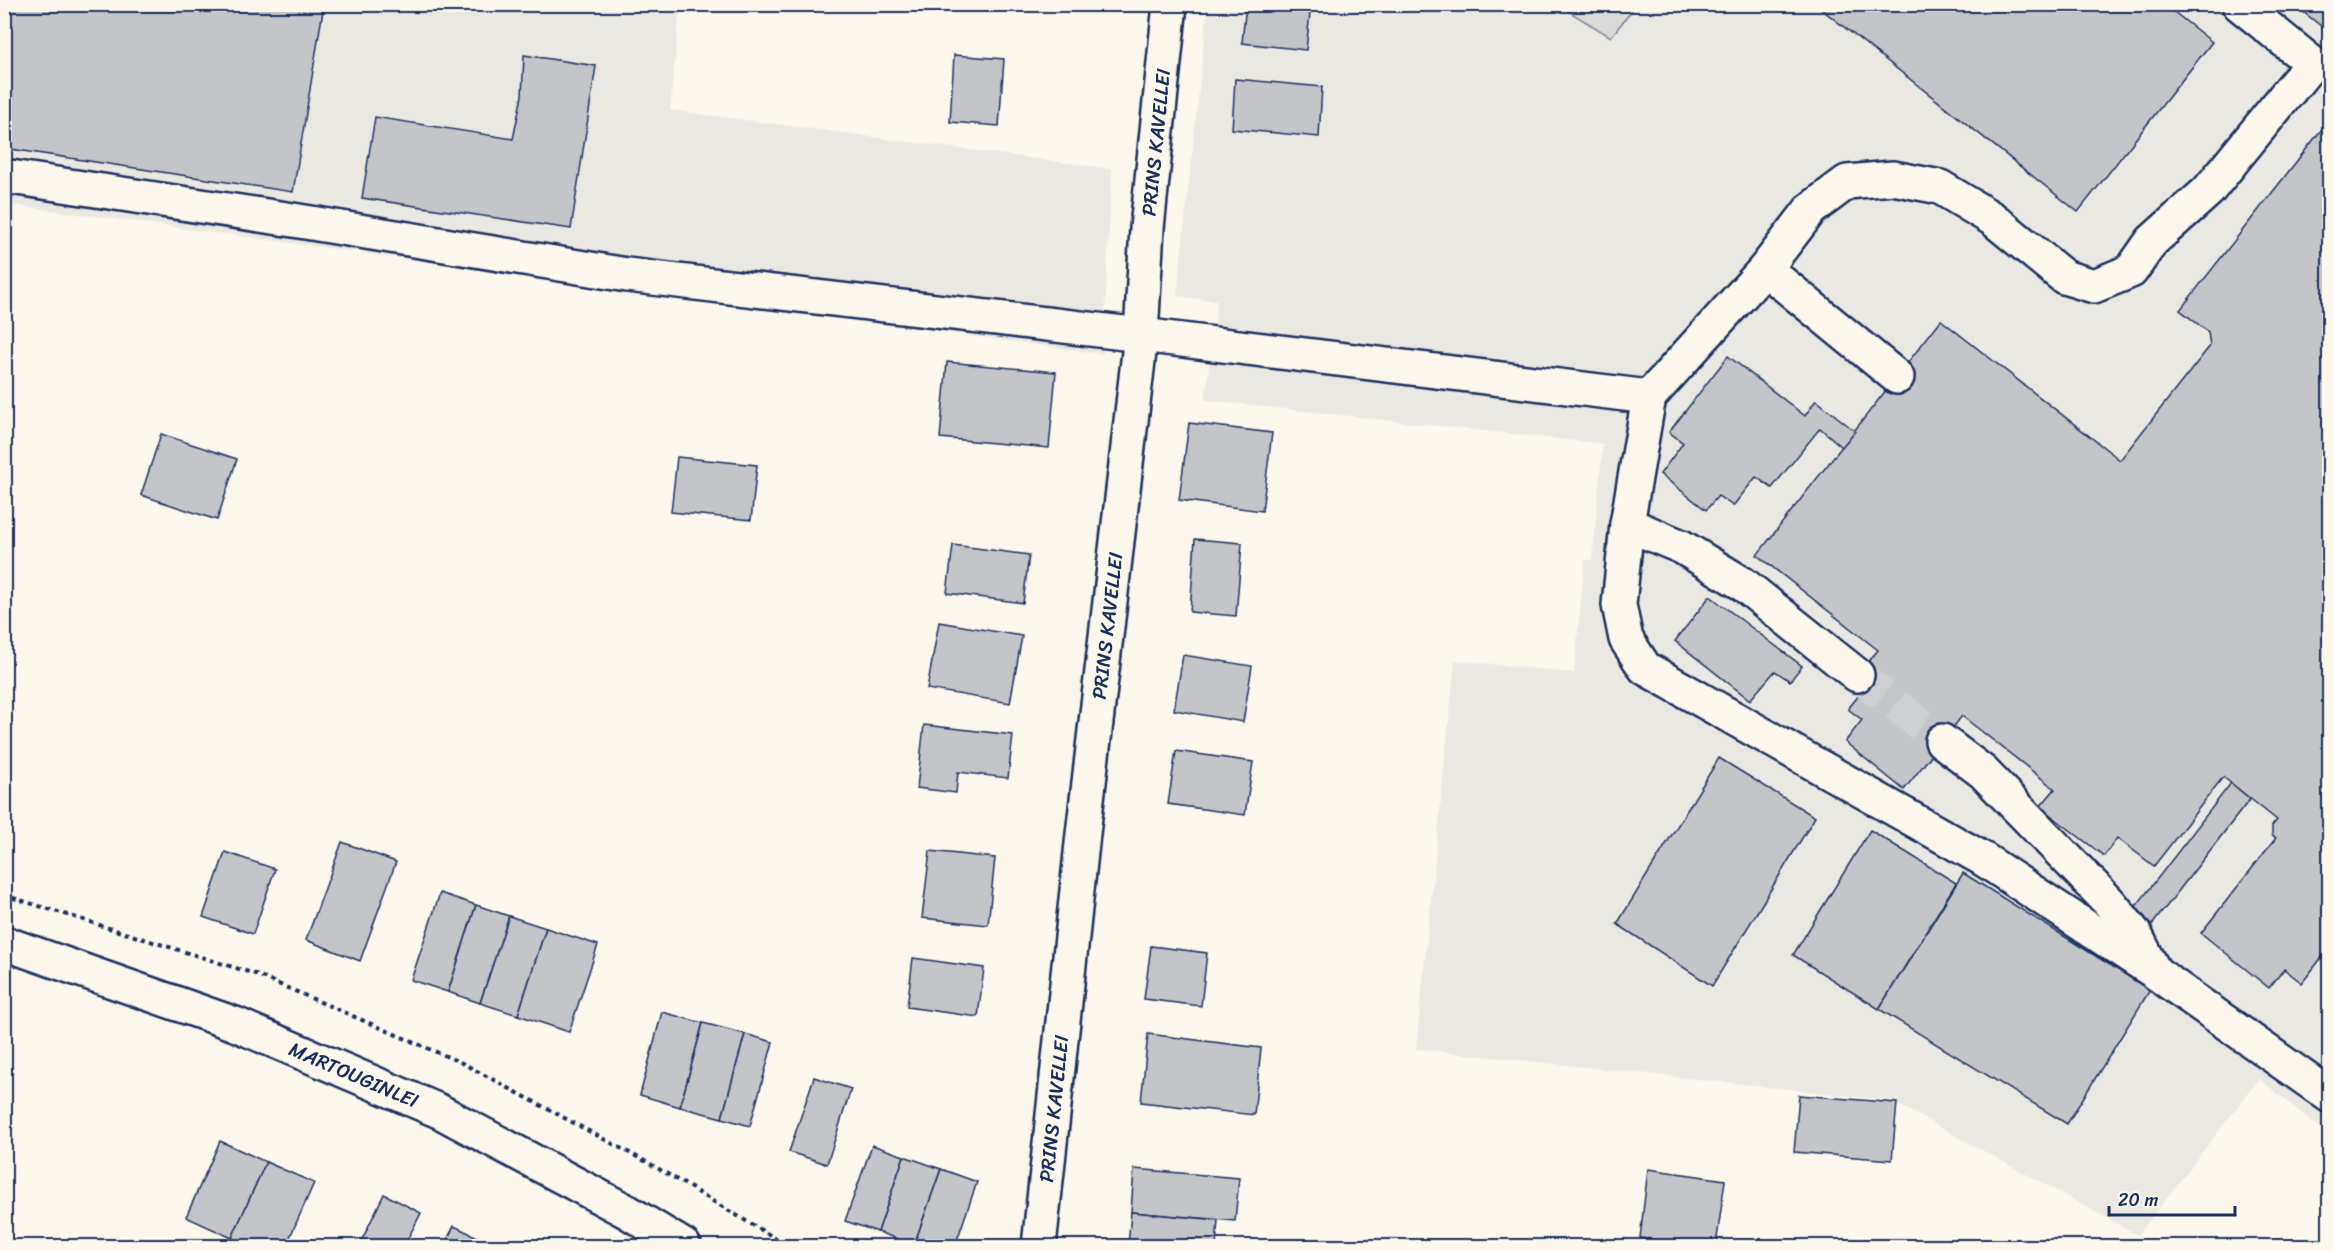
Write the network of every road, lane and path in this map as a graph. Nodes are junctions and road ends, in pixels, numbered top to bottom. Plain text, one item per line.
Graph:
1 (1170, 4) edge
2 (2239, 4) edge
3 (4, 176) edge
4 (1765, 269) junction
5 (1142, 335) junction
6 (1897, 377) dead end
7 (1649, 397) junction
8 (1627, 524) junction
9 (1857, 675) tunnel mouth
10 (1942, 741) tunnel mouth
11 (4, 895) edge
12 (4, 943) edge
13 (2156, 973) junction
14 (2330, 1096) edge
15 (684, 1246) edge
16 (788, 1246) edge
17 (1039, 1246) edge

1 - 5 street, PRINS KAVELLEI
2 - 4 street
3 - 5 street
4 - 6 street
4 - 7 street
5 - 7 street
5 - 17 street, PRINS KAVELLEI
7 - 8 street
8 - 9 street
8 - 13 street
10 - 13 street
11 - 16 path
12 - 15 street, MARTOUGINLEI
13 - 14 street

